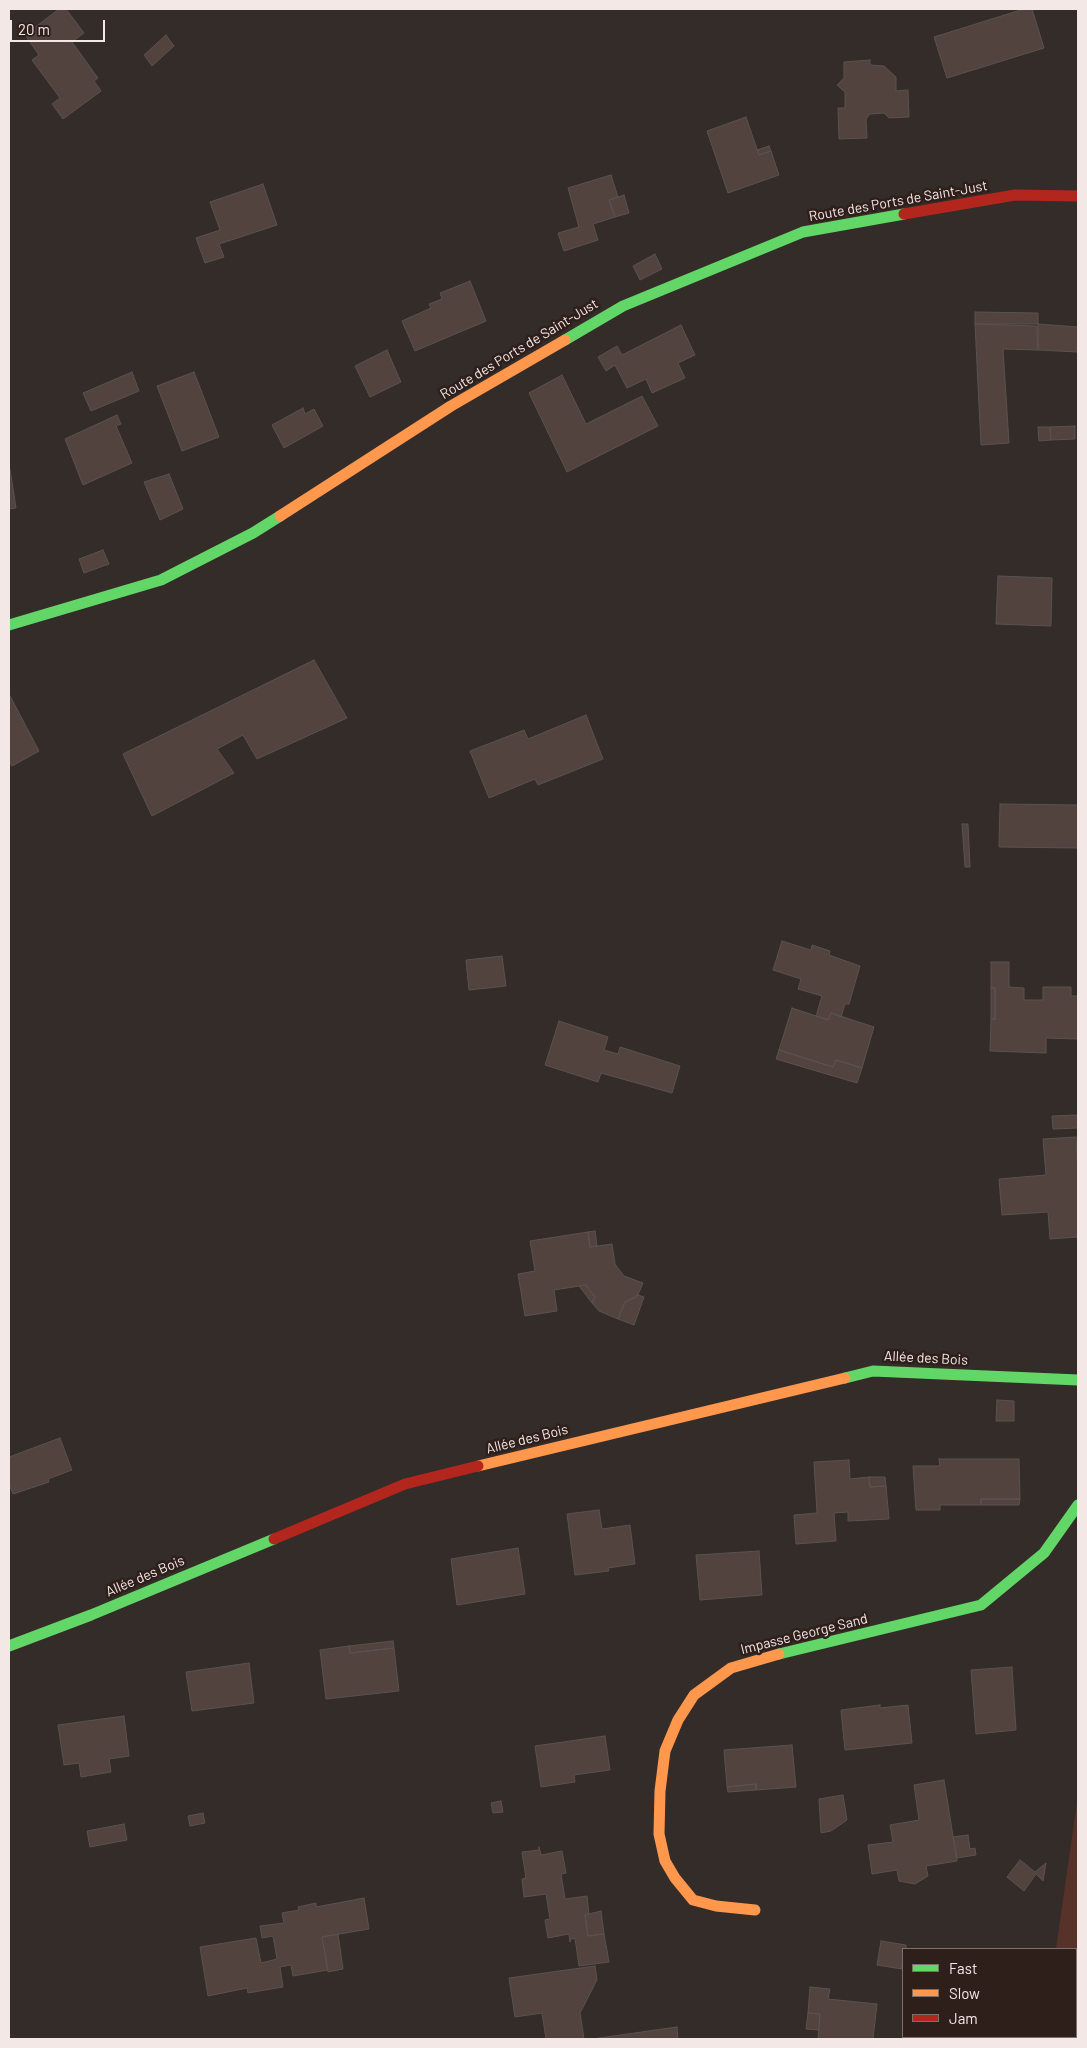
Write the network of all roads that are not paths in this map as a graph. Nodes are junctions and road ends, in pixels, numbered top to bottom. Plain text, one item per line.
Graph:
1 (1078, 196) edge
2 (9, 625) edge
3 (1078, 1380) edge
4 (1078, 1505) edge
5 (9, 1646) edge
6 (754, 1910) dead end

1 - 2 street, Route des Ports de Saint-Just
3 - 5 street, Allée des Bois
4 - 6 street, Impasse George Sand

